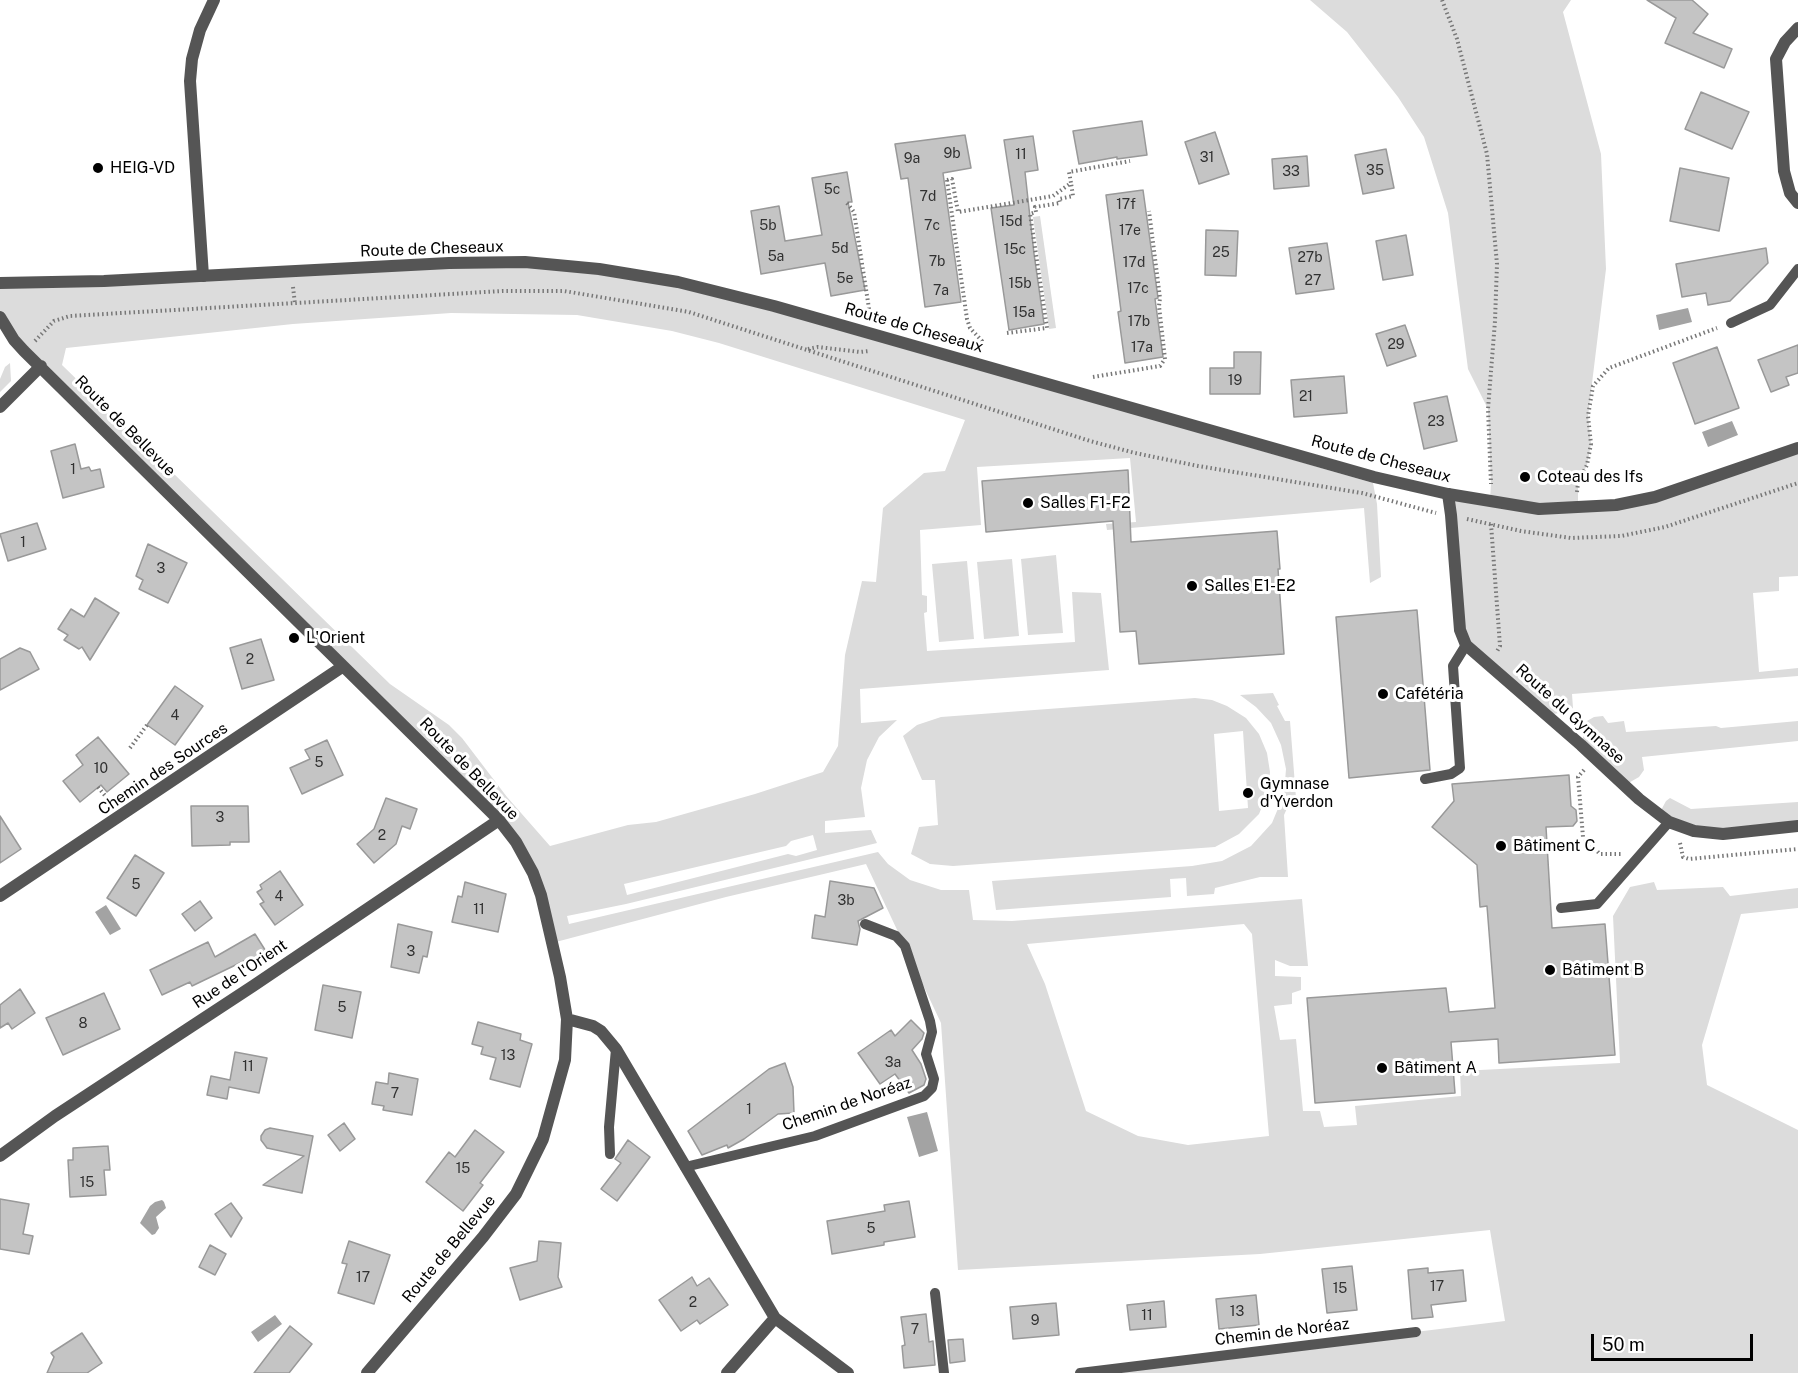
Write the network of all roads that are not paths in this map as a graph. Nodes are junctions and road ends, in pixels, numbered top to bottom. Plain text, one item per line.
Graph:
1 (214, 0) edge
2 (1798, 28) edge
3 (1798, 204) edge
4 (1798, 269) edge
5 (202, 276) junction
6 (0, 283) edge
7 (0, 317) edge
8 (1731, 323) road end
9 (41, 366) junction
10 (0, 407) edge
11 (1798, 448) edge
12 (1448, 494) junction
13 (1466, 645) junction
14 (342, 667) junction
15 (1425, 778) dead end
16 (499, 820) junction
17 (1669, 822) junction
18 (1798, 826) edge
19 (0, 896) edge
20 (1561, 908) dead end
21 (865, 924) dead end
22 (567, 1019) junction
23 (616, 1049) junction
24 (610, 1154) dead end
25 (0, 1156) edge
26 (685, 1167) junction
27 (935, 1293) dead end
28 (775, 1317) junction
29 (1416, 1332) dead end
30 (367, 1373) edge
31 (727, 1373) edge
32 (848, 1373) edge
33 (944, 1373) edge
34 (1080, 1373) edge

1 - 5 street
2 - 3 street
4 - 8 lane
5 - 6 street, Route de Cheseaux
5 - 12 street, Route de Cheseaux
7 - 9 street, Route de Bellevue
9 - 10 street
9 - 14 street, Route de Bellevue
11 - 12 street, Route de Cheseaux
12 - 13 street
13 - 15 lane
13 - 17 street, Route du Gymnase
14 - 16 street, Route de Bellevue
14 - 19 street, Chemin des Sources
16 - 22 street, Route de Bellevue
16 - 25 street, Rue de l'Orient
17 - 18 street, Route du Gymnase
17 - 20 lane
21 - 26 lane, Chemin de Noréaz
22 - 23 street
22 - 30 street, Route de Bellevue
23 - 24 lane
23 - 26 street
26 - 28 street
27 - 33 lane
28 - 31 street
28 - 32 street
29 - 34 lane, Chemin de Noréaz

